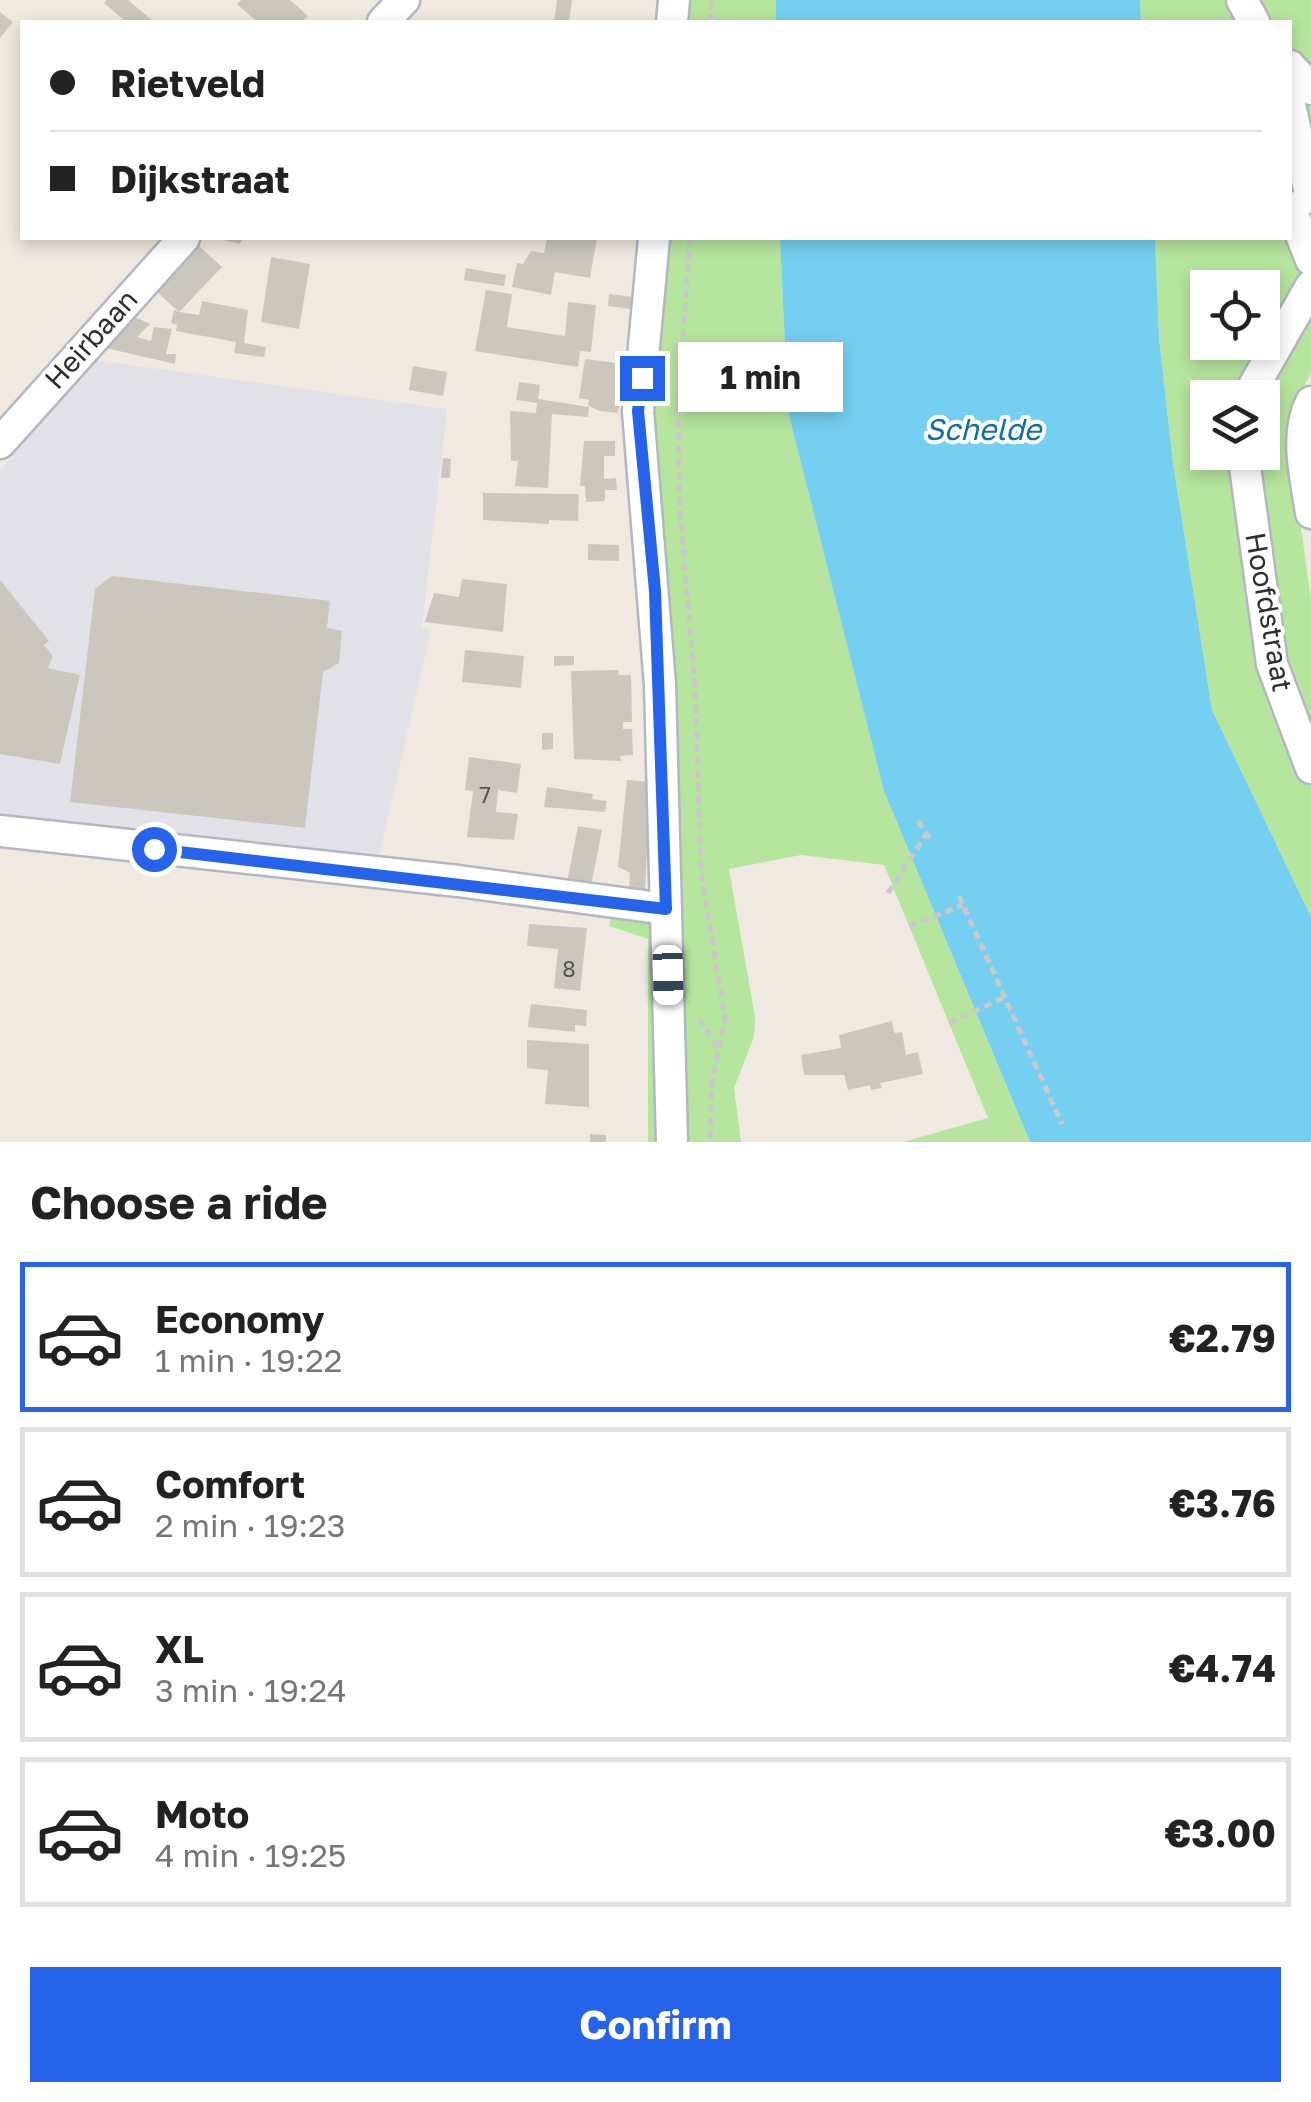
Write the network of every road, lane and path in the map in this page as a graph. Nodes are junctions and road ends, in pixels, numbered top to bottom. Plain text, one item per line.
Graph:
1 (404, 0) edge
2 (385, 20) edge
3 (1292, 68) edge
4 (1311, 89) edge
5 (1292, 114) edge
6 (1311, 198) edge
7 (1292, 212) edge
8 (182, 240) edge
9 (654, 240) edge
10 (690, 240) edge
11 (1311, 260) edge
12 (1311, 286) edge
13 (1256, 380) edge
14 (1311, 402) edge
15 (0, 443) edge
16 (1245, 470) edge
17 (1311, 513) edge
18 (1311, 768) edge
19 (918, 821) dead end
20 (0, 830) edge
21 (926, 833) junction
22 (932, 842) dead end
23 (888, 892) dead end
24 (959, 896) dead end
25 (963, 905) junction
26 (666, 909) junction
27 (909, 926) dead end
28 (1004, 996) junction
29 (948, 1022) dead end
30 (1062, 1124) dead end
31 (672, 1142) edge
32 (710, 1142) edge

1 - 2 street
3 - 4 street
5 - 6 street
7 - 11 street
8 - 15 street, Heirbaan
9 - 26 street
10 - 32 path
12 - 13 street
14 - 17 street
16 - 18 street, Hoofdstraat
19 - 21 path
20 - 26 street
21 - 22 path
21 - 23 path
24 - 25 path
25 - 27 path
25 - 28 path
26 - 31 street
28 - 29 path
28 - 30 path

